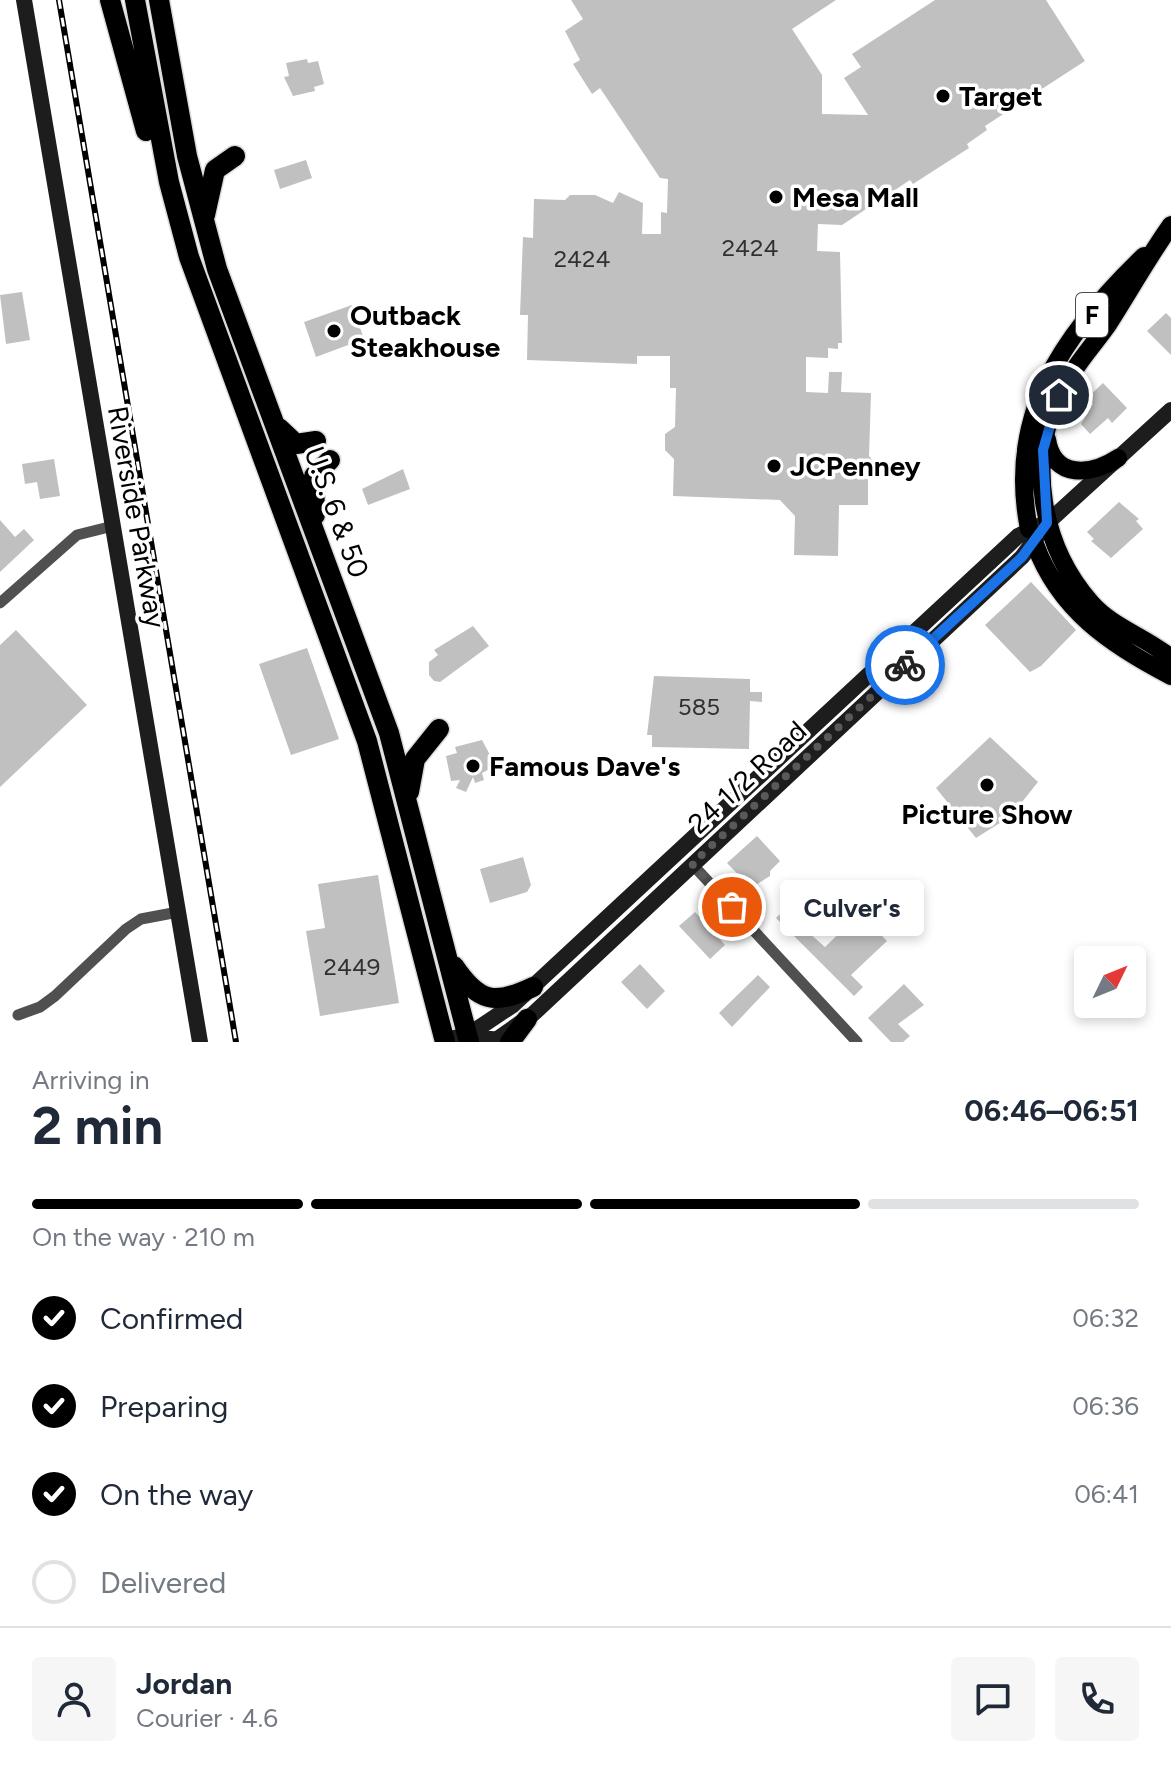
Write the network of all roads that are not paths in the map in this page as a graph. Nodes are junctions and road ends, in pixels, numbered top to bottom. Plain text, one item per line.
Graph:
1 (24, 0) edge
2 (110, 0) edge
3 (138, 0) edge
4 (159, 0) edge
5 (235, 156) dead end
6 (189, 166) junction
7 (202, 218) junction
8 (1171, 225) edge
9 (1158, 243) junction
10 (189, 257) junction
11 (269, 410) junction
12 (1171, 410) edge
13 (1047, 431) junction
14 (316, 441) dead end
15 (1118, 458) junction
16 (330, 460) dead end
17 (113, 526) junction
18 (1037, 532) junction
19 (317, 539) junction
20 (0, 603) edge
21 (1171, 658) edge
22 (1171, 676) edge
23 (439, 729) dead end
24 (736, 797) junction
25 (411, 811) junction
26 (683, 846) junction
27 (692, 864) junction
28 (645, 909) junction
29 (178, 912) junction
30 (448, 957) junction
31 (533, 987) junction
32 (18, 1015) dead end
33 (527, 1019) junction
34 (468, 1038) edge
35 (443, 1041) edge
36 (200, 1042) edge
37 (510, 1042) edge
38 (857, 1042) edge

1 - 17 main road, Riverside Parkway
2 - 10 highway
3 - 6 highway
3 - 10 highway, U.S. 6 & 50
4 - 6 highway, U.S. 6 & 50
5 - 7 highway
6 - 7 highway, U.S. 6 & 50
7 - 11 highway, U.S. 6 & 50
8 - 9 main road, F
9 - 13 main road, F
9 - 18 main road, F
10 - 35 highway, U.S. 6 & 50
11 - 14 highway
11 - 19 highway, U.S. 6 & 50
12 - 15 main road, 24 1/2 Road
13 - 15 main road
13 - 18 main road, F
15 - 18 main road, 24 1/2 Road
16 - 19 highway
17 - 20 street
17 - 29 main road, Riverside Parkway
18 - 21 main road, F
18 - 22 main road, F
18 - 24 main road, 24 1/2 Road
18 - 27 main road, 24 1/2 Road
19 - 25 highway, U.S. 6 & 50
23 - 25 highway
24 - 26 main road, 24 1/2 Road
24 - 27 main road
25 - 30 highway, U.S. 6 & 50
26 - 28 main road
26 - 31 main road, 24 1/2 Road
27 - 28 main road, 24 1/2 Road
27 - 38 street
28 - 33 main road, 24 1/2 Road
29 - 32 street
29 - 36 main road, Riverside Parkway
30 - 31 highway
30 - 34 highway, U.S. 6 & 50
31 - 34 main road, 24 1/2 Road
33 - 34 main road, 24 1/2 Road
33 - 37 highway
34 - 35 main road, 24 1/2 Road

